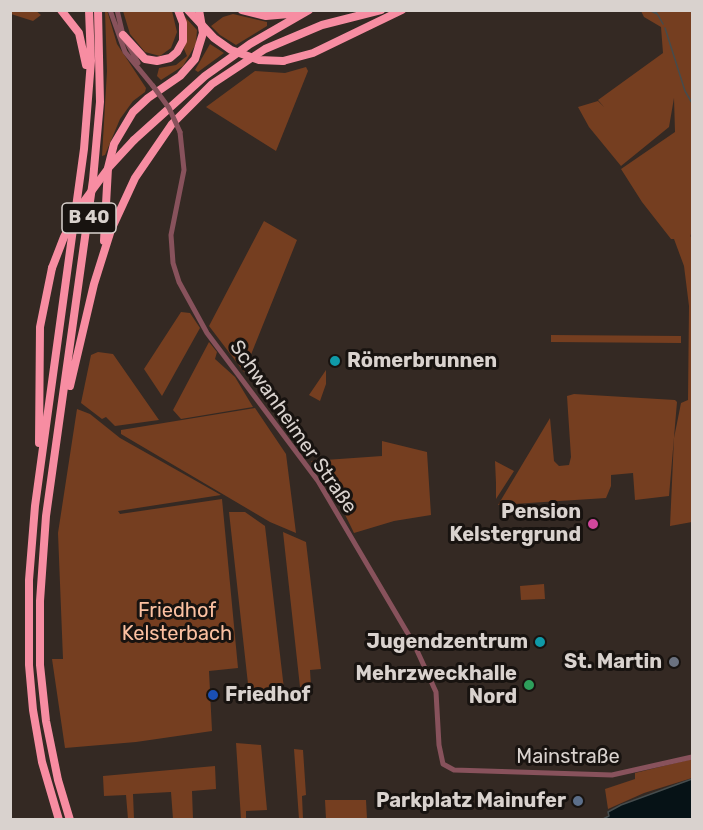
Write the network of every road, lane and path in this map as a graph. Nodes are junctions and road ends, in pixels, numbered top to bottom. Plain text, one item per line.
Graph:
1 (60, 10) edge
2 (89, 10) edge
3 (98, 10) edge
4 (110, 10) edge
5 (117, 10) edge
6 (178, 10) edge
7 (188, 10) edge
8 (199, 10) edge
9 (242, 10) edge
10 (381, 10) edge
11 (402, 10) edge
12 (308, 11) edge
13 (123, 35) junction
14 (145, 75) junction
15 (88, 104) junction
16 (101, 259) junction
17 (59, 424) junction
18 (40, 467) junction
19 (693, 756) edge
20 (443, 764) joint
21 (59, 819) edge
22 (70, 819) edge

1 - 15 highway
2 - 15 highway, B 40
3 - 17 highway, B 40
4 - 14 street
5 - 13 street
6 - 13 highway
7 - 11 highway, bridge
8 - 16 highway
9 - 12 highway
10 - 16 highway, B 40
12 - 18 highway, B 40, bridge
13 - 14 street
14 - 20 street, Schwanheimer Straße, bridge
15 - 18 highway, B 40
16 - 17 highway, B 40
17 - 22 highway, B 40
18 - 21 highway, B 40
19 - 20 street, Mainstraße

